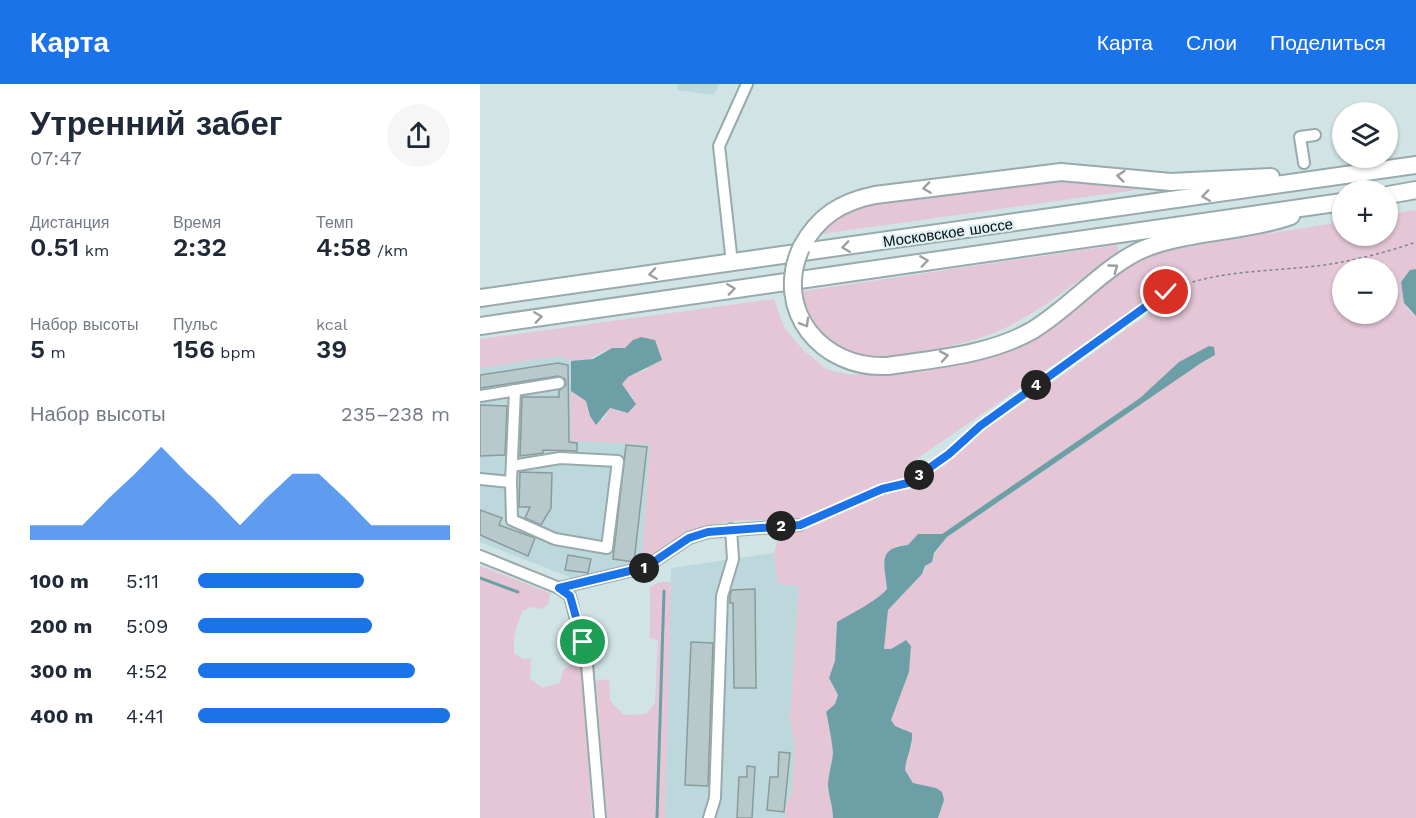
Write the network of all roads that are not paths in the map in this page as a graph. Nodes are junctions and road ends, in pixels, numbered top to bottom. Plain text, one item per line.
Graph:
1 (747, 84) edge
2 (1315, 135) dead end
3 (1304, 163) dead end
4 (1416, 165) edge
5 (1326, 179) junction
6 (1416, 190) edge
7 (1398, 193) edge
8 (1332, 203) edge
9 (1332, 204) edge
10 (732, 263) junction
11 (480, 298) edge
12 (480, 326) edge
13 (559, 383) dead end
14 (515, 390) junction
15 (480, 396) edge
16 (512, 466) junction
17 (480, 479) edge
18 (511, 482) junction
19 (800, 525) road end
20 (731, 529) junction
21 (480, 556) edge
22 (559, 588) junction
23 (600, 818) edge
24 (709, 818) edge

1 - 10 street
2 - 3 street
4 - 5 highway, Московское шоссе
5 -> 9 highway, bridge
5 -> 10 highway, Московское шоссе
6 - 7 highway
12 -> 8 highway, Московское шоссе
10 -> 11 highway, Московское шоссе
13 - 14 street
14 - 15 street
14 - 16 street
16 - 18 street
16 - 18 street
17 - 18 street
19 - 20 street
20 - 22 street
20 - 24 street
21 - 22 street
22 - 23 street

